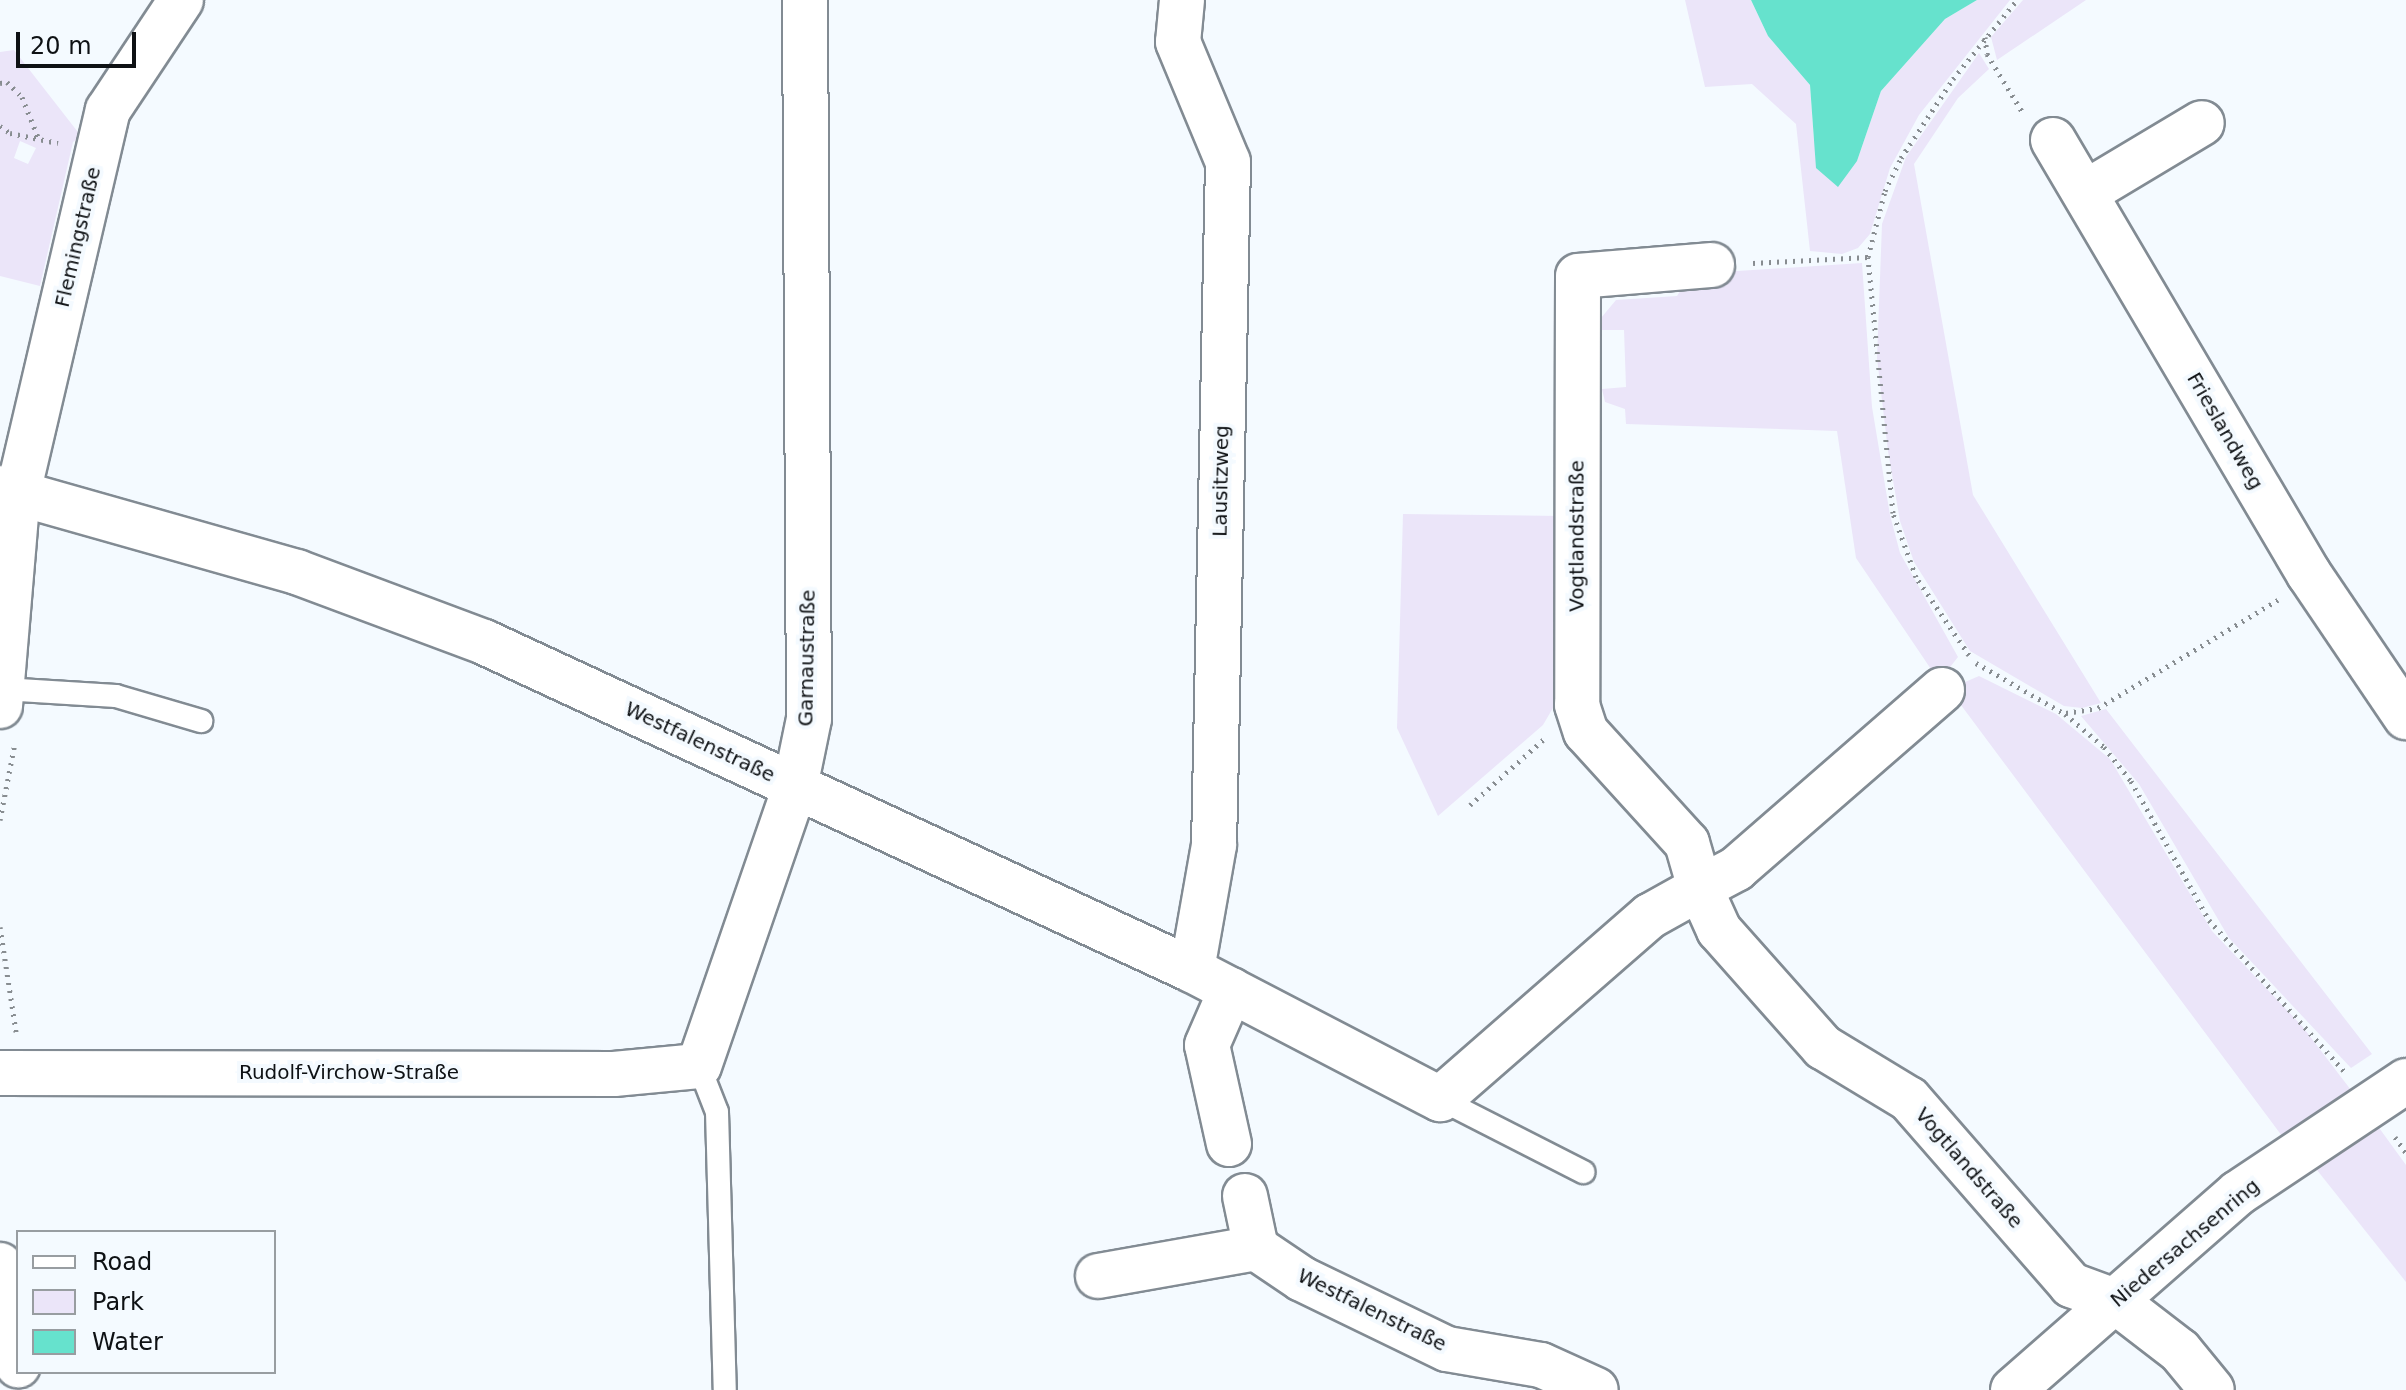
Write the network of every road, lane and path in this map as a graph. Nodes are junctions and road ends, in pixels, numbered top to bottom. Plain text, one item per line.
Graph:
1 (181, 0) edge
2 (805, 0) edge
3 (1182, 0) edge
4 (2017, 0) edge
5 (1985, 36) junction
6 (0, 83) edge
7 (2202, 123) dead end
8 (0, 126) edge
9 (2053, 140) joint
10 (2085, 193) junction
11 (1868, 257) junction
12 (1712, 265) joint
13 (9, 490) edge
14 (2309, 574) junction
15 (1942, 690) dead end
16 (1, 700) edge
17 (1579, 710) junction
18 (2065, 714) junction
19 (2406, 717) edge
20 (201, 721) dead end
21 (795, 787) junction
22 (1470, 805) dead end
23 (0, 820) edge
24 (1700, 888) junction
25 (0, 927) edge
26 (1192, 970) junction
27 (1231, 990) junction
28 (699, 1066) junction
29 (6, 1071) edge
30 (2406, 1081) edge
31 (1440, 1099) junction
32 (2371, 1106) junction
33 (1229, 1144) dead end
34 (2405, 1151) edge
35 (1583, 1172) dead end
36 (1245, 1196) dead end
37 (1256, 1248) junction
38 (0, 1265) edge
39 (1098, 1276) dead end
40 (2115, 1301) junction
41 (16, 1354) edge
42 (1491, 1373) edge
43 (725, 1390) edge
44 (1596, 1390) edge
45 (2013, 1390) edge
46 (2212, 1390) edge

1 - 13 street, Flemingstraße
2 - 21 street, Garnaustraße
3 - 26 street, Lausitzweg
4 - 5 path
5 - 9 path
5 - 11 path
6 - 8 path
7 - 10 street
9 - 10 street, Frieslandweg
10 - 14 street, Frieslandweg
11 - 12 path
11 - 18 path
12 - 17 street, Vogtlandstraße
13 - 16 street, Flemingstraße
13 - 21 street, Westfalenstraße
14 - 18 path
14 - 19 street, Frieslandweg
15 - 24 street
16 - 20 lane
16 - 23 path
17 - 22 path
17 - 24 street, Vogtlandstraße
18 - 32 path
21 - 26 street, Westfalenstraße
21 - 28 street, Garnaustraße
24 - 31 street
24 - 40 street, Vogtlandstraße
25 - 29 path
26 - 27 street, Westfalenstraße
27 - 31 street
27 - 33 street
28 - 29 street, Rudolf-Virchow-Straße
28 - 43 lane
30 - 32 street, Niedersachsenring
31 - 35 lane
32 - 34 path
32 - 40 street, Niedersachsenring
36 - 37 street
37 - 39 street
37 - 42 street, Westfalenstraße
38 - 41 street
40 - 45 street, Niedersachsenring
40 - 46 street, Vogtlandstraße
42 - 44 street, Westfalenstraße

